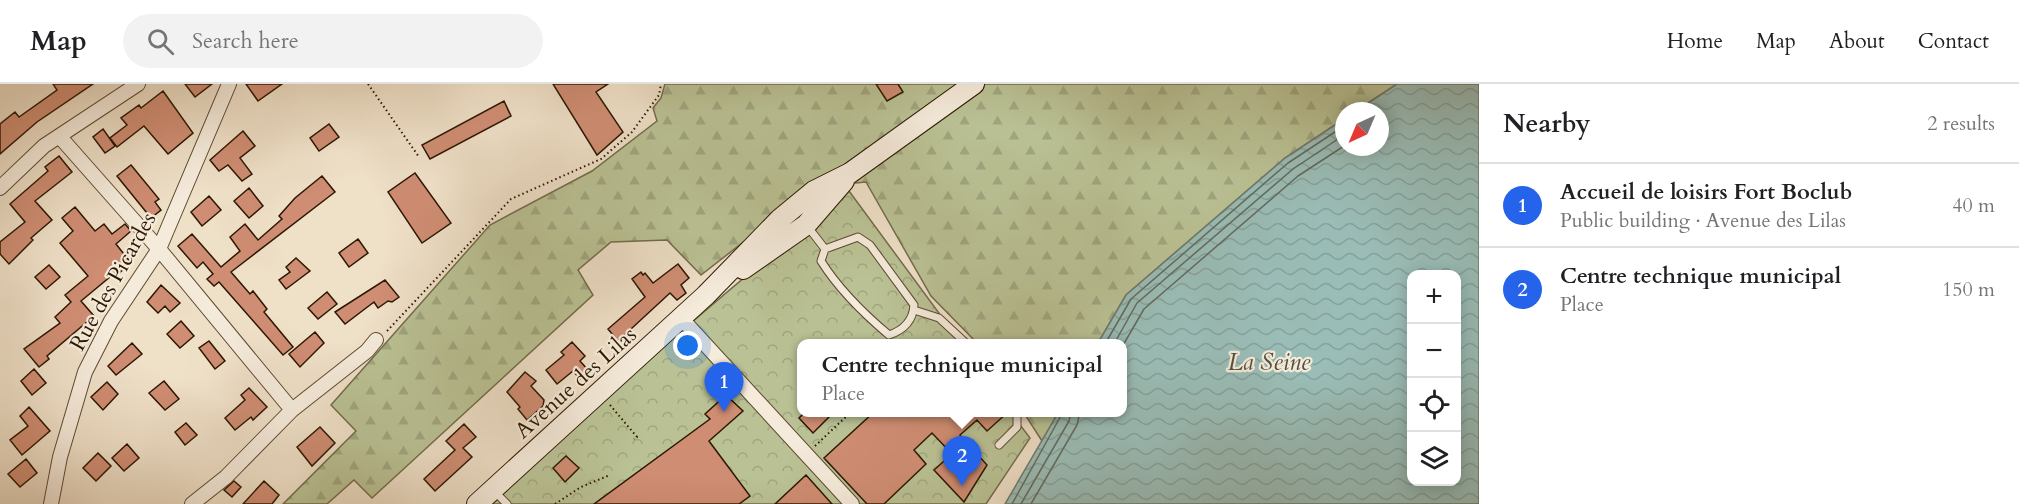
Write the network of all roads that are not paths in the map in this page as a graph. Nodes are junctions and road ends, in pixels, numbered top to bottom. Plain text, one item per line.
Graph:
1 (138, 84) edge
2 (229, 84) edge
3 (974, 84) edge
4 (60, 137) junction
5 (850, 173) junction
6 (0, 188) edge
7 (786, 214) junction
8 (800, 229) junction
9 (159, 249) junction
10 (825, 249) junction
11 (706, 295) junction
12 (914, 310) junction
13 (681, 318) junction
14 (962, 339) edge
15 (376, 340) road end
16 (292, 410) junction
17 (1017, 417) edge
18 (999, 445) dead end
19 (493, 489) junction
20 (51, 504) edge
21 (192, 504) edge
22 (477, 504) edge
23 (507, 504) edge
24 (852, 504) edge

1 - 4 street
2 - 9 street, Rue des Picardes
3 - 5 street, Avenue des Lilas
4 - 6 street
4 - 9 street
5 - 7 street, Avenue des Lilas
5 - 8 street, Avenue des Lilas
7 - 8 street
7 - 11 street, Avenue des Lilas
8 - 10 lane
8 - 11 street, Avenue des Lilas
9 - 16 street
9 - 20 street, Rue des Picardes
10 - 12 lane
10 - 12 lane
11 - 13 street, Avenue des Lilas
12 - 14 lane
13 - 19 street, Avenue des Lilas
13 - 24 street
15 - 16 street
16 - 21 street
17 - 18 lane
19 - 22 street, Avenue des Lilas
19 - 23 lane

